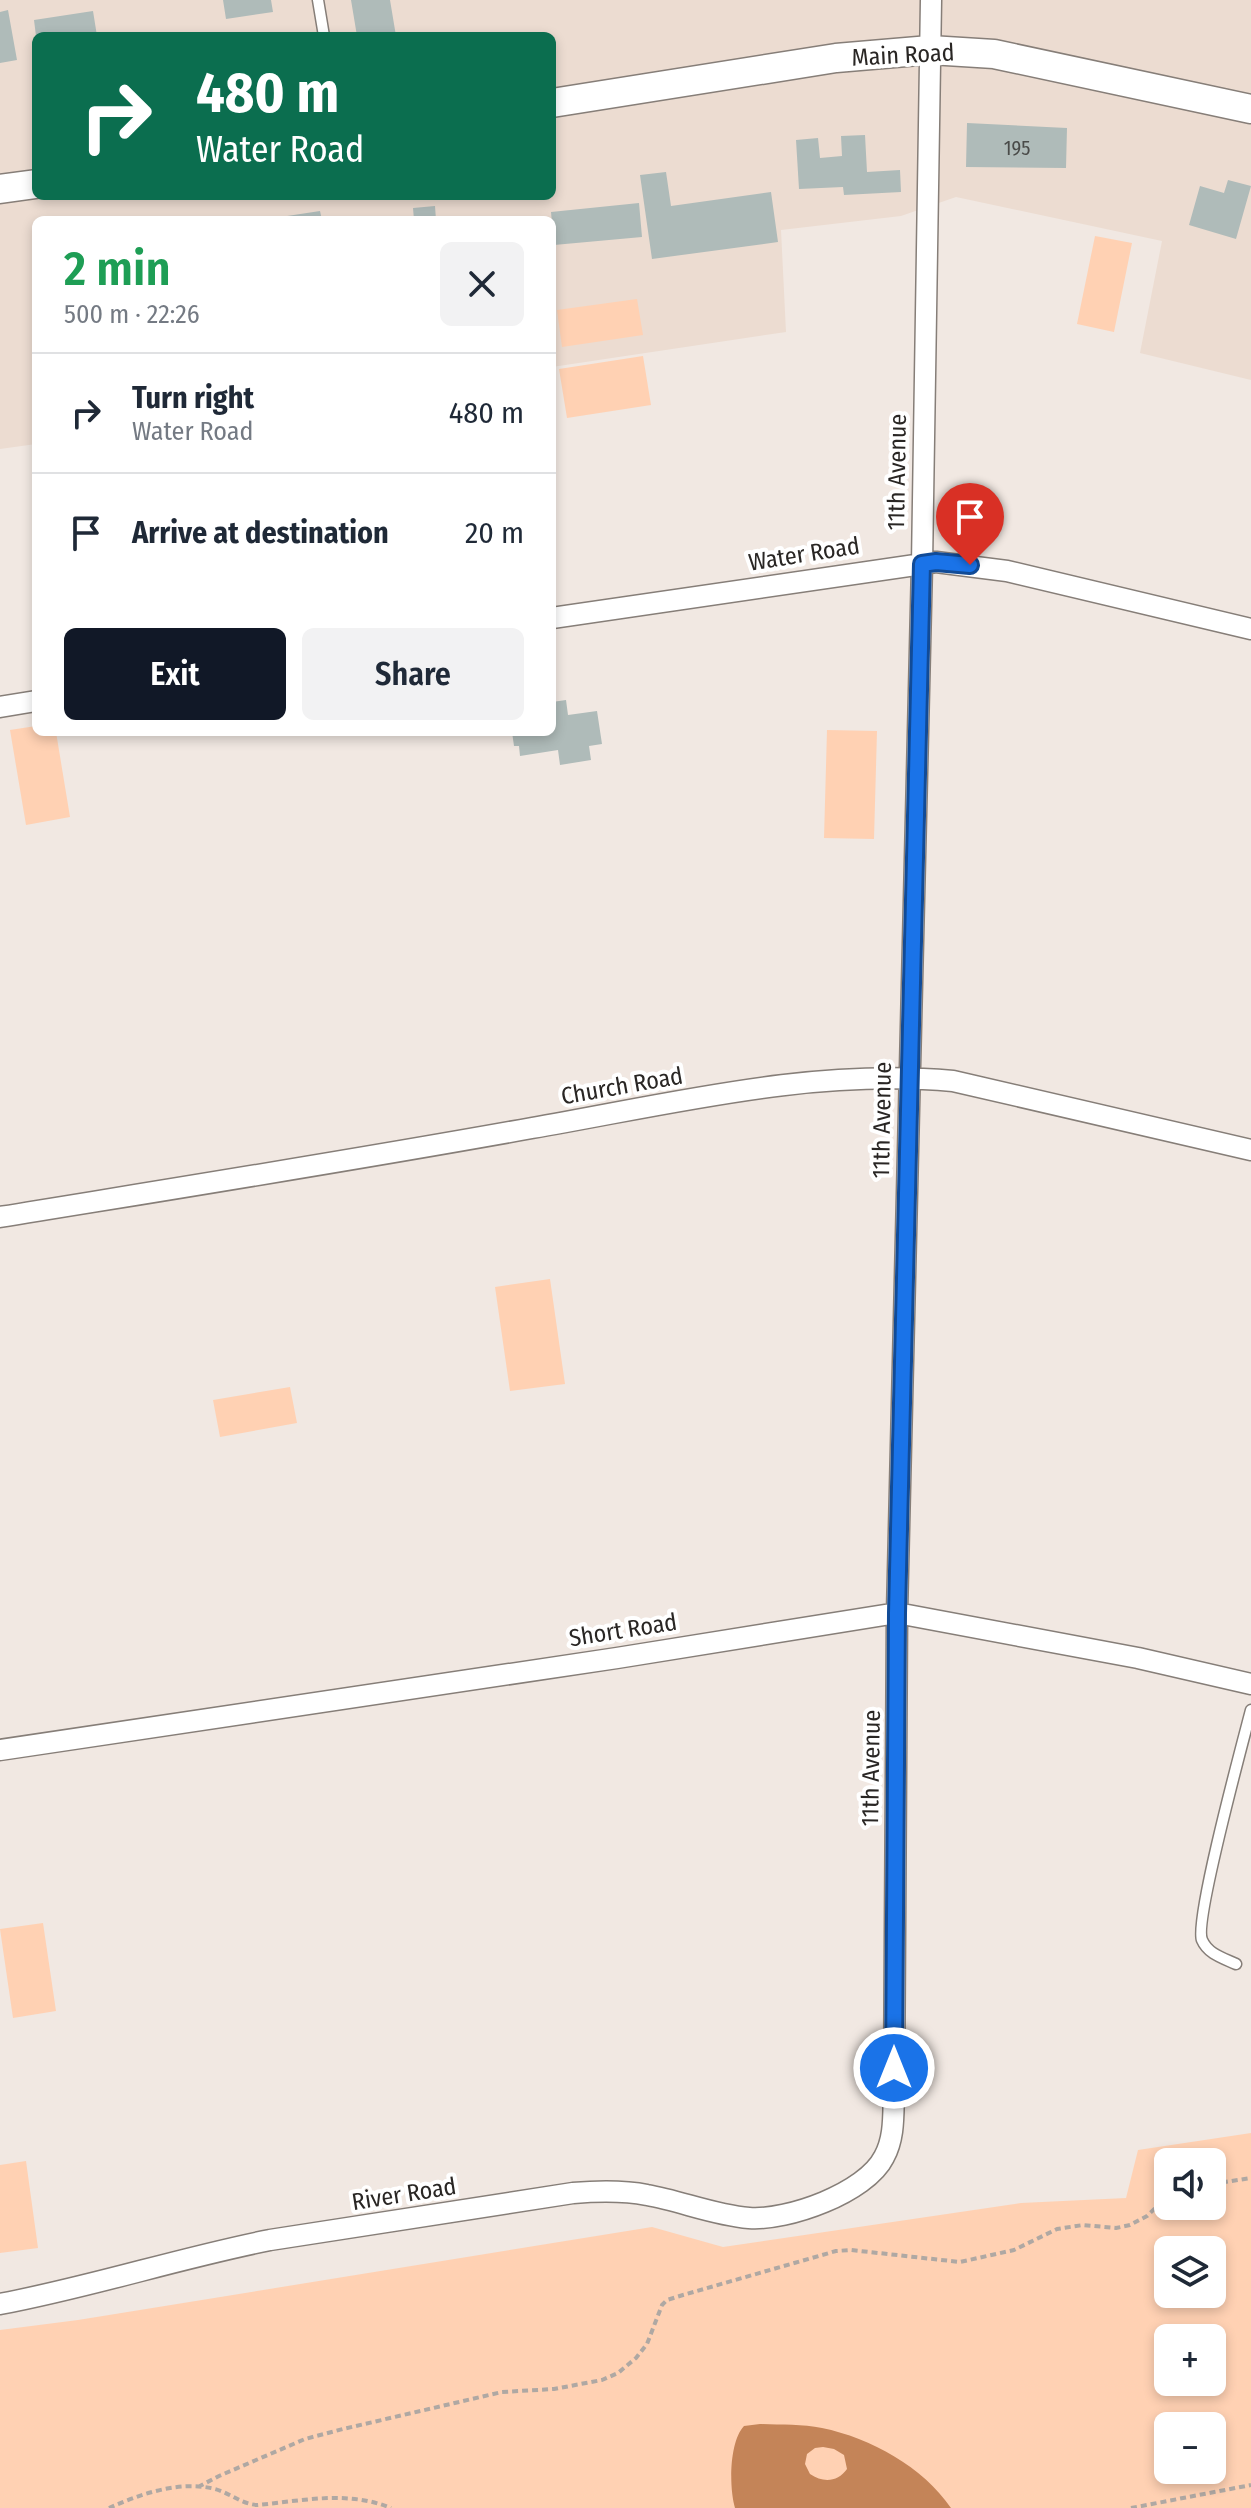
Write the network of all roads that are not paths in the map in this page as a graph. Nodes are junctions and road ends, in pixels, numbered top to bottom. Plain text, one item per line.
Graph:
1 (318, 0) edge
2 (931, 0) edge
3 (323, 32) edge
4 (930, 50) junction
5 (556, 102) edge
6 (1251, 109) edge
7 (32, 185) edge
8 (0, 189) edge
9 (922, 564) junction
10 (556, 617) edge
11 (1251, 629) edge
12 (32, 702) edge
13 (0, 707) edge
14 (909, 1077) junction
15 (1251, 1150) edge
16 (0, 1217) edge
17 (897, 1613) junction
18 (1251, 1684) edge
19 (1251, 1710) edge
20 (0, 1750) edge
21 (1236, 1964) dead end
22 (818, 2203) joint
23 (0, 2304) edge

1 - 3 lane
2 - 4 street, 11th Avenue
4 - 5 main road, Main Road
4 - 6 main road, Main Road
4 - 9 street, 11th Avenue
7 - 8 main road
9 - 10 street, Water Road
9 - 11 street, Water Road
9 - 14 street, 11th Avenue
12 - 13 street
14 - 15 street, Church Road
14 - 16 street, Church Road
14 - 17 street, 11th Avenue
17 - 18 street, Short Road
17 - 20 street, Short Road
17 - 22 street, 11th Avenue
19 - 21 lane
22 - 23 street, River Road

